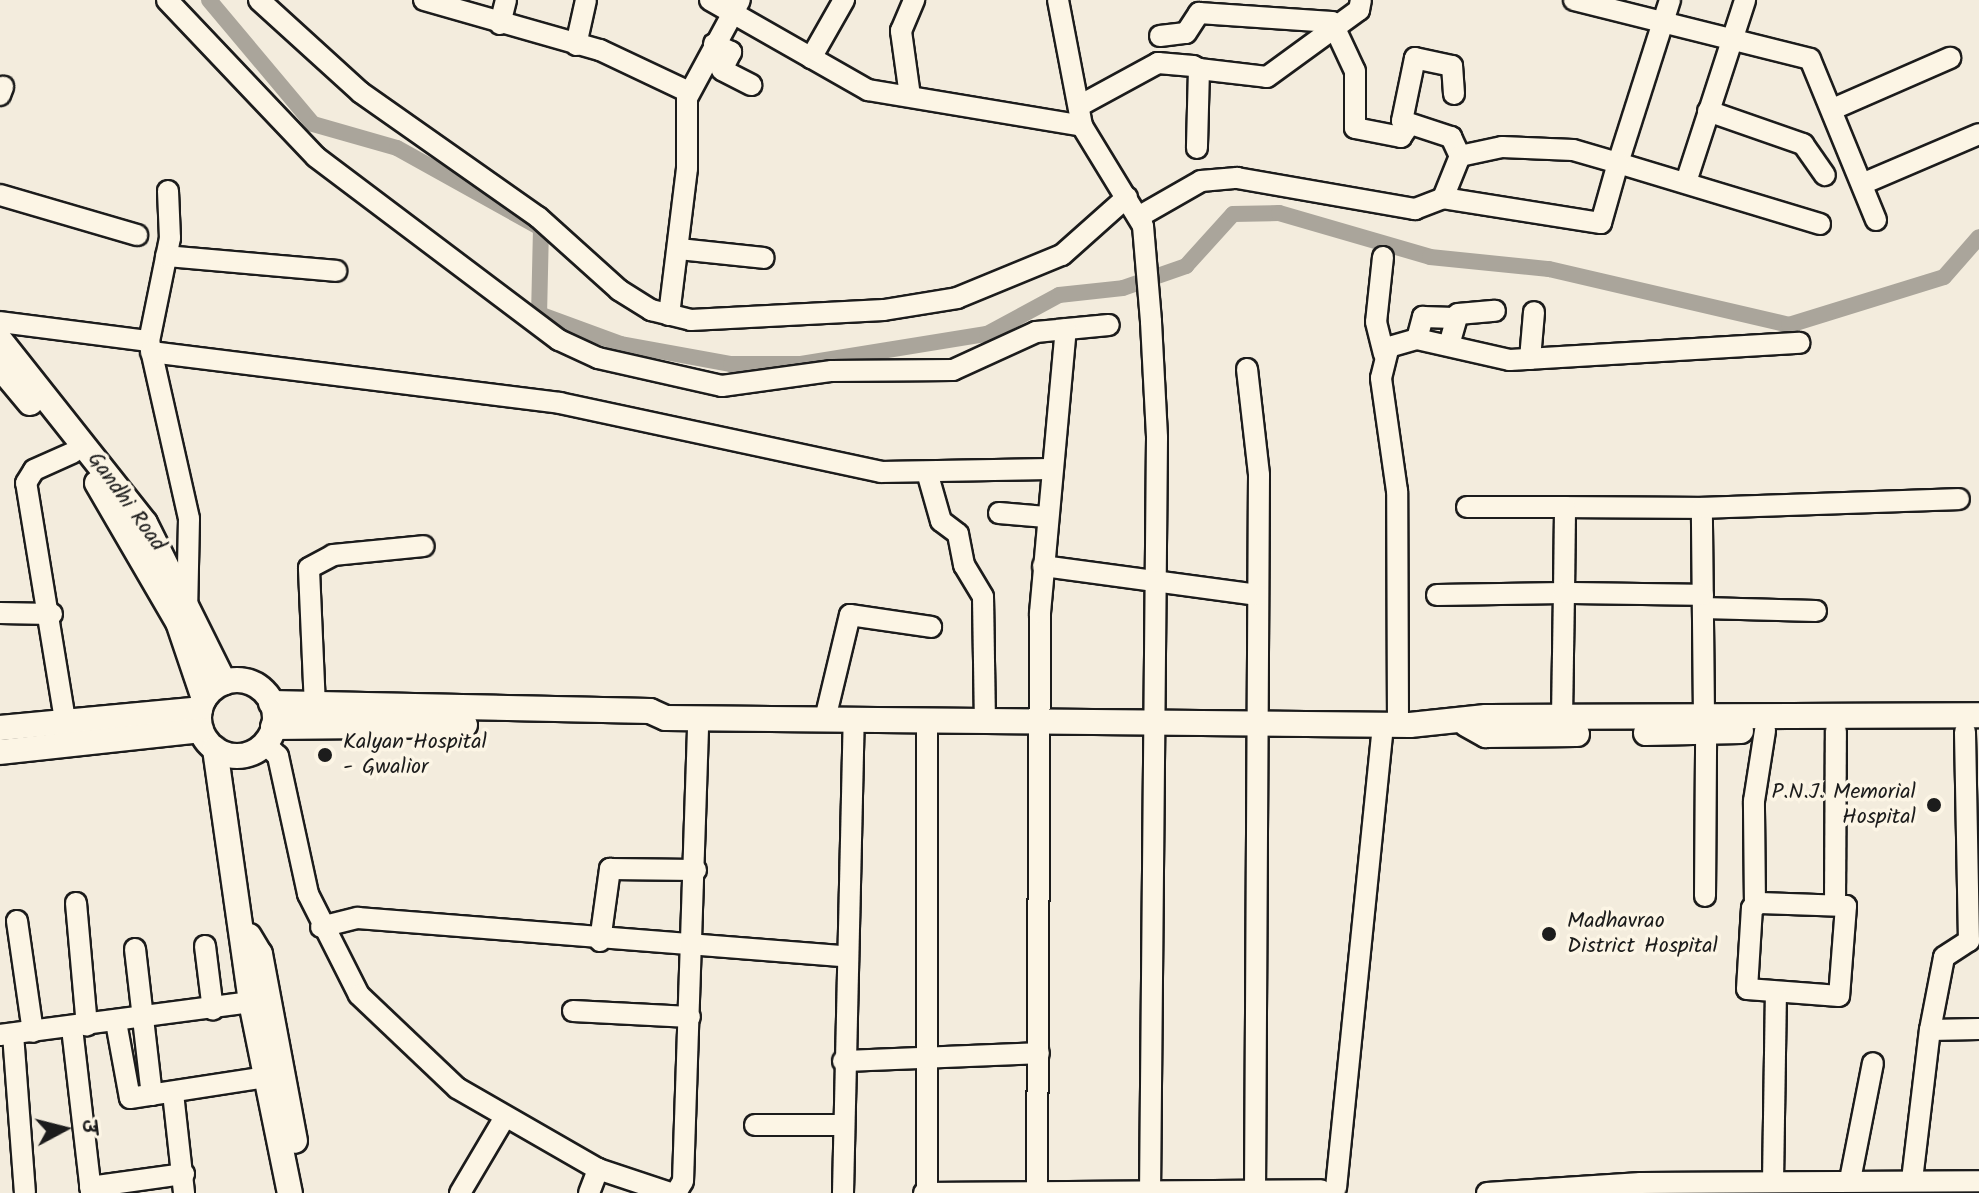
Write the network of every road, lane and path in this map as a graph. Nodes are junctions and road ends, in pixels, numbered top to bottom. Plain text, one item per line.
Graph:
1 (167, 0) edge
2 (259, 0) edge
3 (424, 0) edge
4 (506, 0) edge
5 (586, 0) edge
6 (710, 0) edge
7 (844, 0) edge
8 (914, 0) edge
9 (1058, 0) edge
10 (1361, 0) edge
11 (1574, 0) edge
12 (1670, 0) edge
13 (1745, 0) edge
14 (1616, 5) edge
15 (736, 6) edge
16 (1202, 6) edge
17 (1662, 21) junction
18 (500, 24) junction
19 (1338, 27) junction
20 (1160, 36) dead end
21 (1729, 42) junction
22 (714, 44) junction
23 (576, 45) junction
24 (811, 58) junction
25 (1950, 58) dead end
26 (1199, 69) junction
27 (751, 85) dead end
28 (689, 92) junction
29 (1454, 94) dead end
30 (910, 96) junction
31 (1833, 109) junction
32 (1708, 111) junction
33 (1080, 116) junction
34 (1409, 125) junction
35 (1979, 134) edge
36 (1197, 148) dead end
37 (1460, 156) junction
38 (1618, 163) junction
39 (1825, 175) dead end
40 (1686, 182) junction
41 (1862, 184) junction
42 (168, 191) dead end
43 (0, 195) edge
44 (1127, 197) junction
45 (1443, 198) junction
46 (1876, 220) dead end
47 (1141, 221) junction
48 (1820, 224) dead end
49 (137, 235) dead end
50 (679, 249) junction
51 (166, 256) junction
52 (1383, 257) dead end
53 (764, 258) dead end
54 (336, 271) dead end
55 (1495, 311) dead end
56 (1534, 312) dead end
57 (669, 315) junction
58 (1454, 318) junction
59 (0, 322) edge
60 (1109, 325) dead end
61 (1066, 329) junction
62 (1417, 339) junction
63 (0, 340) edge
64 (1800, 343) dead end
65 (1449, 345) junction
66 (150, 346) junction
67 (1384, 354) junction
68 (1530, 359) junction
69 (0, 367) edge
70 (1247, 369) dead end
71 (72, 453) junction
72 (1050, 469) junction
73 (927, 472) junction
74 (1959, 499) dead end
75 (1467, 507) dead end
76 (1565, 507) junction
77 (1702, 508) junction
78 (999, 513) dead end
79 (1046, 517) junction
80 (424, 546) dead end
81 (1043, 566) junction
82 (1154, 583) junction
83 (1564, 593) junction
84 (1257, 595) junction
85 (1437, 595) dead end
86 (1703, 602) junction
87 (1816, 611) dead end
88 (0, 613) edge
89 (52, 614) junction
90 (185, 616) junction
91 (931, 627) dead end
92 (224, 682) junction
93 (315, 707) junction
94 (666, 718) junction
95 (698, 718) junction
96 (1562, 718) junction
97 (825, 719) junction
98 (854, 719) junction
99 (1259, 719) junction
100 (65, 720) junction
101 (927, 720) junction
102 (985, 720) junction
103 (1038, 720) junction
104 (1151, 720) junction
105 (205, 722) junction
106 (270, 724) junction
107 (1391, 724) junction
108 (1466, 724) junction
109 (1705, 724) junction
110 (1974, 726) edge
111 (0, 728) edge
112 (1765, 731) junction
113 (1836, 731) junction
114 (0, 752) edge
115 (696, 870) junction
116 (1973, 883) edge
117 (1705, 896) dead end
118 (1835, 902) junction
119 (76, 903) dead end
120 (1755, 905) junction
121 (17, 921) dead end
122 (321, 927) junction
123 (246, 930) junction
124 (600, 941) junction
125 (205, 946) dead end
126 (135, 949) dead end
127 (693, 950) junction
128 (1972, 952) edge
129 (844, 956) junction
130 (1776, 995) junction
131 (251, 1002) junction
132 (213, 1010) junction
133 (573, 1011) dead end
134 (690, 1017) junction
135 (144, 1019) junction
136 (116, 1022) junction
137 (80, 1027) junction
138 (1979, 1029) edge
139 (1930, 1030) junction
140 (15, 1034) edge
141 (1039, 1053) junction
142 (928, 1057) junction
143 (843, 1061) junction
144 (1873, 1063) dead end
145 (265, 1077) junction
146 (173, 1093) junction
147 (152, 1095) junction
148 (505, 1117) junction
149 (755, 1125) dead end
150 (843, 1125) junction
151 (598, 1169) junction
152 (1850, 1180) junction
153 (1912, 1180) junction
154 (1773, 1181) junction
155 (1979, 1181) edge
156 (184, 1184) edge
157 (1809, 1187) edge
158 (1255, 1189) junction
159 (91, 1190) edge
160 (1150, 1191) junction
161 (1329, 1191) edge
162 (925, 1192) edge
163 (1037, 1192) edge
164 (25, 1193) edge
165 (290, 1193) edge
166 (305, 1193) edge
167 (460, 1193) edge
168 (589, 1193) edge
169 (670, 1193) edge
170 (676, 1193) edge
171 (843, 1193) edge
172 (1487, 1193) edge

1 - 61 street
2 - 57 street
3 - 18 street
4 - 18 street
5 - 23 street
6 - 15 street
7 - 24 street
8 - 30 street
9 - 33 street
10 - 19 street
11 - 14 street
12 - 17 street
13 - 21 street
14 - 17 street
15 - 22 street
15 - 24 street
16 - 19 street
16 - 20 street
17 - 21 street
17 - 38 street
18 - 23 street
19 - 26 street
19 - 34 street
21 - 31 street
21 - 32 street
22 - 27 street
22 - 28 street
23 - 28 street
24 - 30 street
25 - 31 street
26 - 33 street
26 - 36 street
28 - 50 street
29 - 34 street
30 - 33 street
31 - 41 street
32 - 39 street
32 - 40 street
33 - 44 street
34 - 37 street
35 - 41 street
37 - 38 street
37 - 45 street
38 - 40 street
38 - 45 street
40 - 48 street
41 - 46 street
42 - 51 street
43 - 49 street
44 - 47 street
44 - 57 street
45 - 47 street
47 - 82 street
50 - 53 street
50 - 57 street
51 - 54 street
51 - 66 street
52 - 67 street
55 - 58 street
56 - 68 street
58 - 62 street
58 - 65 street
59 - 66 street
60 - 61 street
61 - 72 street
62 - 65 street
62 - 67 street
63 - 90 main road, Gandhi Road
64 - 68 street
65 - 68 street
66 - 73 street
66 - 90 street
67 - 107 street
69 - 71 main road
70 - 84 street
71 - 89 street
71 - 90 main road
72 - 73 street
72 - 79 street
73 - 102 street
74 - 77 street
75 - 76 street
76 - 77 street
76 - 83 street
77 - 86 street
78 - 79 street
79 - 81 street
80 - 93 street
81 - 82 street
81 - 103 street
82 - 84 street
82 - 104 street
83 - 85 street
83 - 86 street
83 - 96 street
84 - 99 street
86 - 87 street
86 - 109 street
88 - 89 street
89 - 100 street
90 - 92 main road, Gandhi Road
90 - 105 main road
91 - 97 street
92 - 105 main road
92 - 106 main road
93 - 94 main road
93 - 106 main road
94 - 95 main road
94 - 106 main road
95 - 97 main road
95 - 115 street
96 - 108 main road
96 - 109 main road
97 - 98 main road
98 - 101 main road
98 - 129 street
99 - 104 main road
99 - 107 main road
99 - 158 street
100 - 105 main road
100 - 111 main road
101 - 102 main road
101 - 142 street
102 - 103 main road
103 - 104 main road
103 - 141 street
104 - 160 street
105 - 106 main road
105 - 114 main road
105 - 123 main road
106 - 122 street
107 - 108 main road
107 - 161 street
108 - 109 main road
109 - 110 main road
109 - 112 main road
109 - 117 street
110 - 113 main road
110 - 116 street
112 - 113 main road
112 - 120 street
113 - 118 street
115 - 124 street
115 - 127 street
116 - 128 street
118 - 120 street
118 - 130 street
119 - 137 street
120 - 130 street
121 - 140 street
122 - 124 street
122 - 148 street
123 - 131 main road
123 - 166 main road
124 - 127 street
125 - 132 street
126 - 135 street
127 - 129 street
127 - 134 street
128 - 139 street
129 - 143 street
130 - 154 street
131 - 132 street
131 - 145 main road
132 - 135 street
133 - 134 street
134 - 170 street
135 - 136 street
135 - 147 street
136 - 137 street
136 - 147 street
137 - 140 street
137 - 159 street
138 - 139 street
139 - 153 street
140 - 164 street
141 - 142 street
141 - 163 street
142 - 143 street
142 - 162 street
143 - 150 street
144 - 152 street
145 - 146 street
145 - 165 main road
146 - 147 street
146 - 156 street
148 - 151 street
148 - 167 street
149 - 150 street
150 - 171 street
151 - 168 street
151 - 169 street
152 - 153 street
152 - 157 street
153 - 155 street
154 - 157 street
154 - 172 street
156 - 159 street
158 - 160 street
158 - 161 street
160 - 163 street
162 - 163 street

